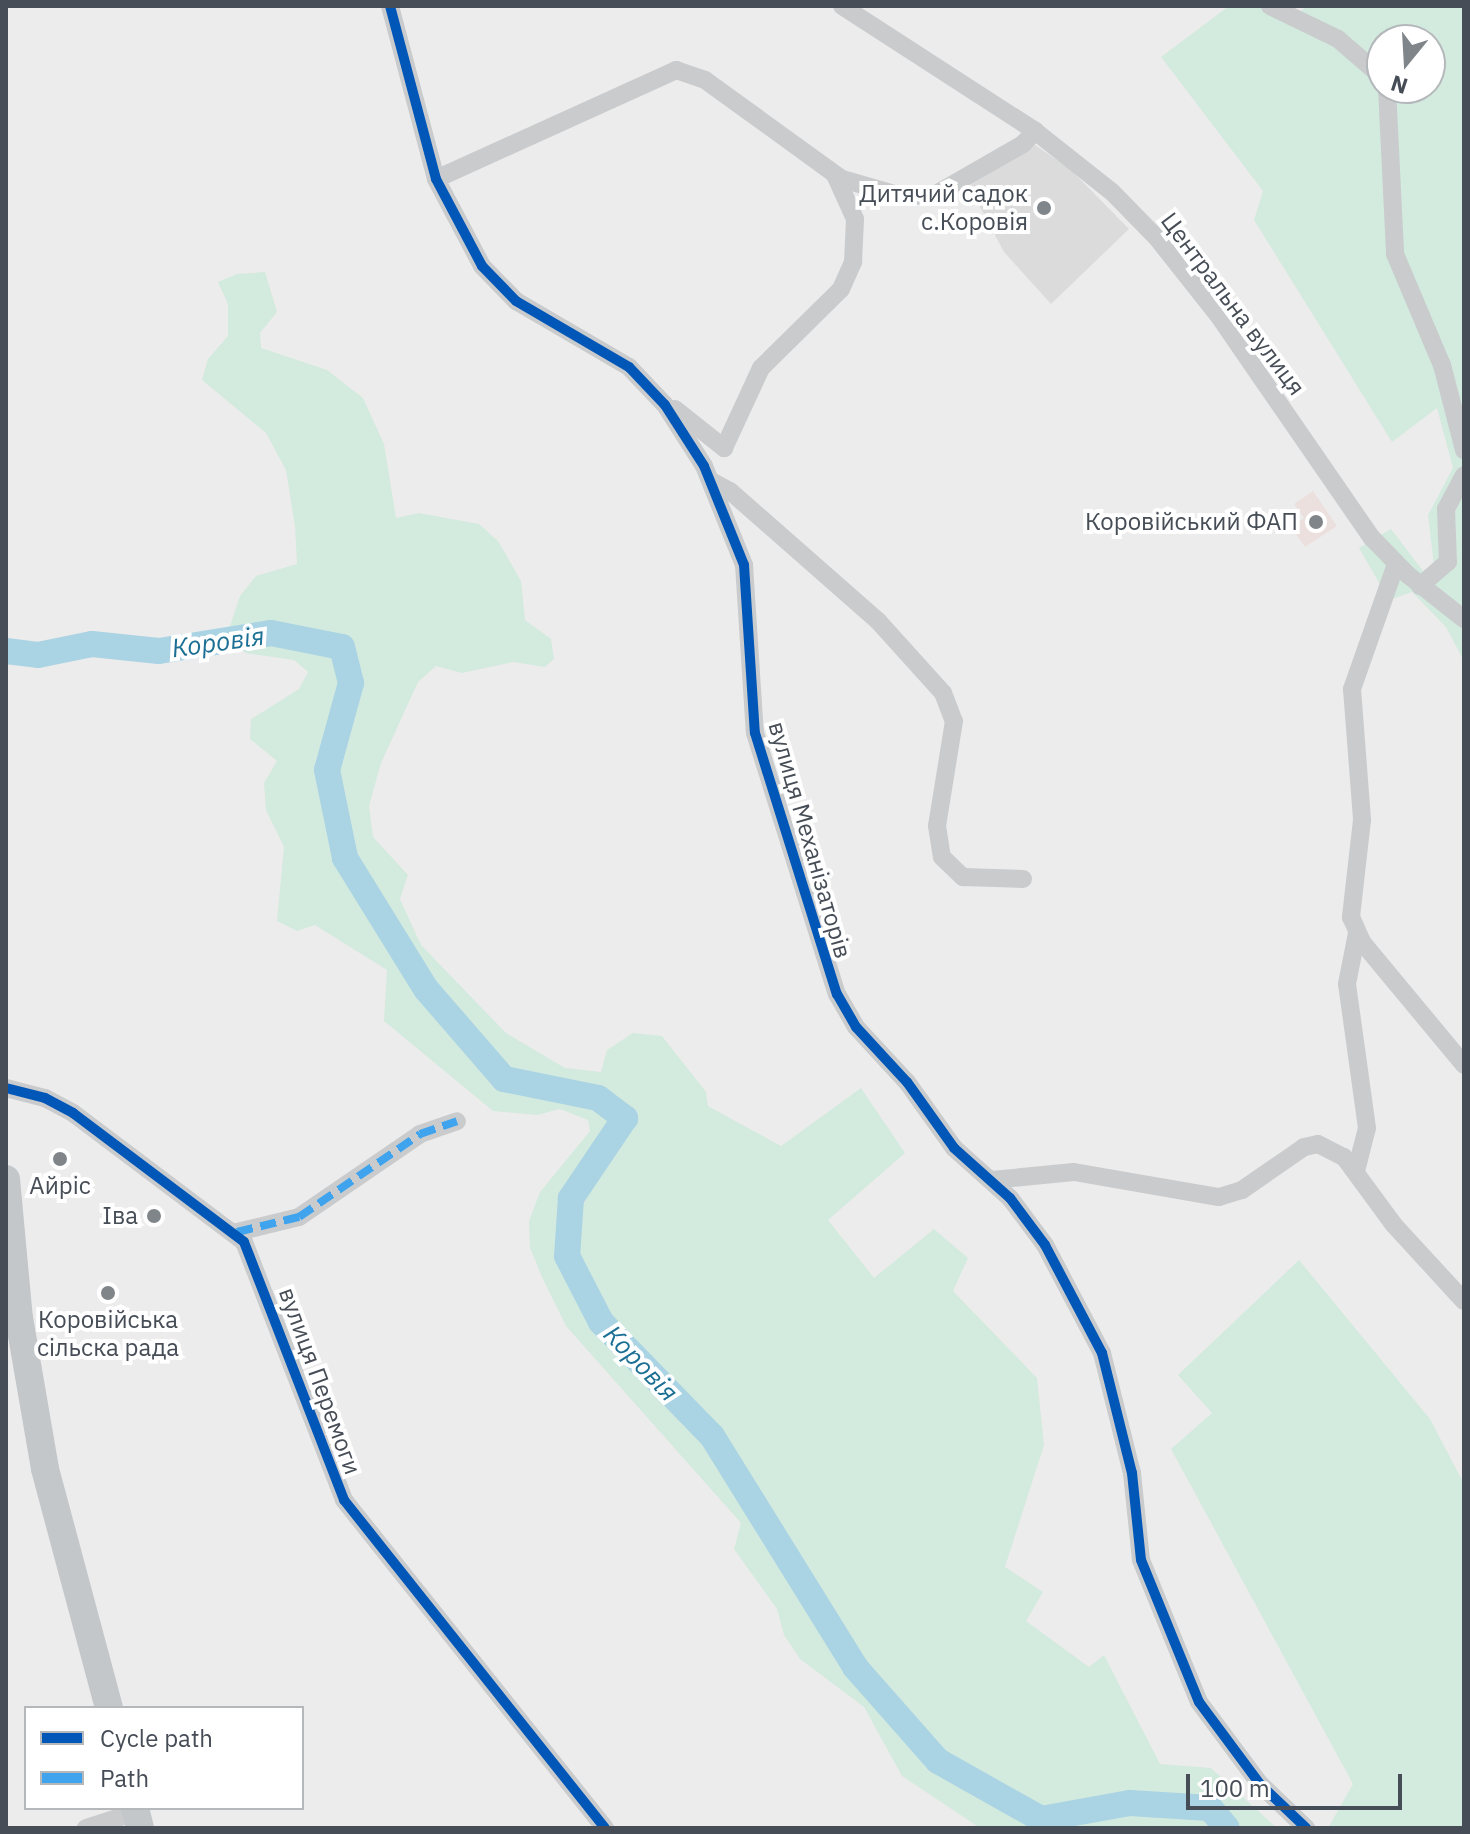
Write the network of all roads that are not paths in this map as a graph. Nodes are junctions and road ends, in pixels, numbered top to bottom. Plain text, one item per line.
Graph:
1 (390, 6) edge
2 (842, 6) edge
3 (1278, 10) edge
4 (1366, 62) edge
5 (1388, 104) edge
6 (1035, 131) junction
7 (834, 174) junction
8 (436, 179) junction
9 (665, 405) junction
10 (1464, 450) edge
11 (1464, 475) edge
12 (711, 481) junction
13 (1396, 564) junction
14 (1420, 586) junction
15 (1463, 620) edge
16 (1023, 879) dead end
17 (1357, 933) junction
18 (1464, 1065) edge
19 (6, 1088) edge
20 (457, 1121) dead end
21 (1356, 1171) junction
22 (6, 1179) edge
23 (992, 1180) junction
24 (237, 1232) junction
25 (1464, 1301) edge
26 (108, 1706) edge
27 (137, 1816) edge
28 (86, 1828) edge
29 (605, 1828) edge
30 (1306, 1828) edge

1 - 8 street, вулиця Механізаторів
2 - 6 street, Центральна вулиця
3 - 4 street
5 - 10 street
6 - 7 street
6 - 13 street, Центральна вулиця
7 - 8 street
7 - 9 street
8 - 9 street, вулиця Механізаторів
9 - 12 street, вулиця Механізаторів
11 - 14 street
12 - 16 street, вулиця Механізаторів
12 - 23 street, вулиця Механізаторів
13 - 14 street, Центральна вулиця
13 - 17 street
14 - 15 street, Центральна вулиця
17 - 18 street
17 - 21 street
19 - 24 street, вулиця Перемоги
20 - 24 street
21 - 23 street
21 - 25 street
22 - 26 main road
23 - 30 street, вулиця Механізаторів
24 - 29 street, вулиця Перемоги
27 - 28 street

